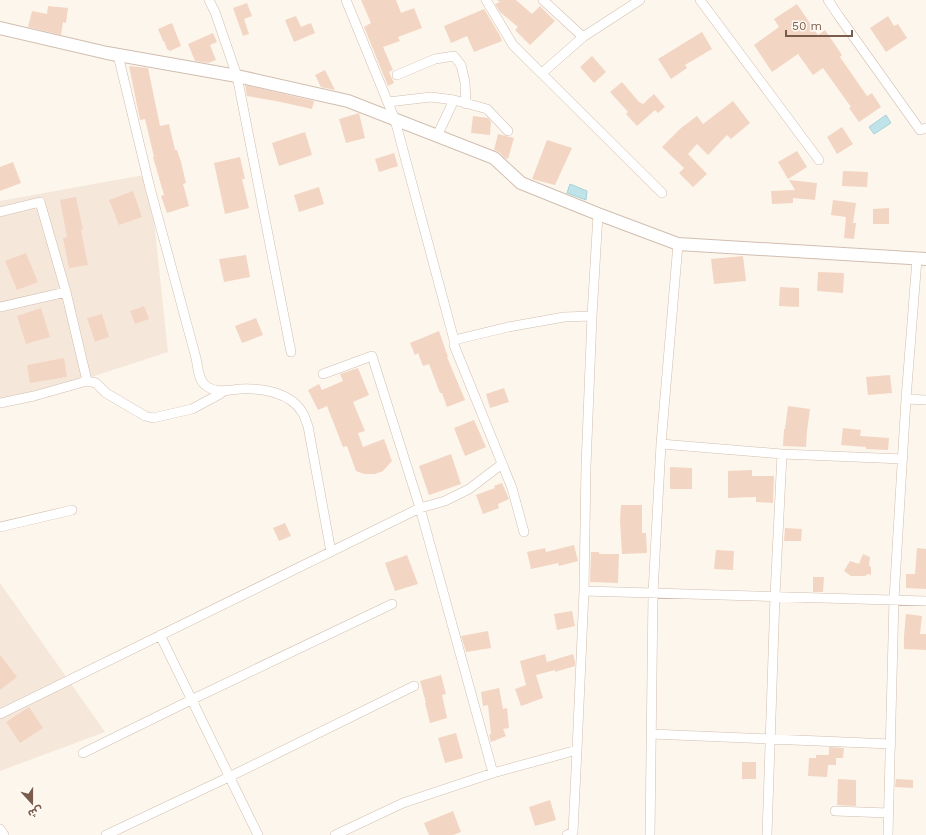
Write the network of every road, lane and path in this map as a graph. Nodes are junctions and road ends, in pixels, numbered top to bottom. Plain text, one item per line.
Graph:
1 (208, 0) edge
2 (346, 0) edge
3 (486, 0) edge
4 (543, 0) edge
5 (640, 0) edge
6 (700, 0) edge
7 (828, 0) edge
8 (0, 28) edge
9 (583, 37) junction
10 (118, 55) junction
11 (542, 74) junction
12 (236, 76) junction
13 (397, 76) dead end
14 (454, 100) junction
15 (388, 102) junction
16 (466, 104) junction
17 (395, 120) junction
18 (926, 128) edge
19 (508, 131) dead end
20 (437, 136) junction
21 (819, 160) dead end
22 (662, 193) dead end
23 (0, 212) edge
24 (598, 214) junction
25 (678, 244) junction
26 (922, 259) edge
27 (66, 292) junction
28 (0, 307) edge
29 (592, 316) junction
30 (454, 340) junction
31 (291, 352) dead end
32 (323, 374) dead end
33 (87, 381) junction
34 (224, 391) junction
35 (906, 399) junction
36 (926, 400) edge
37 (0, 403) edge
38 (661, 444) junction
39 (782, 454) junction
40 (903, 459) junction
41 (502, 464) junction
42 (420, 508) junction
43 (72, 510) dead end
44 (0, 527) edge
45 (524, 532) dead end
46 (331, 552) junction
47 (584, 591) junction
48 (653, 593) junction
49 (775, 596) junction
50 (894, 599) junction
51 (926, 601) edge
52 (392, 604) dead end
53 (160, 635) junction
54 (414, 686) dead end
55 (192, 700) junction
56 (0, 714) edge
57 (651, 734) junction
58 (770, 739) junction
59 (891, 744) junction
60 (577, 750) junction
61 (84, 753) dead end
62 (493, 773) junction
63 (229, 777) junction
64 (835, 811) dead end
65 (889, 813) junction
66 (0, 829) edge
67 (4, 835) edge
68 (106, 835) edge
69 (258, 835) edge
70 (336, 835) edge
71 (566, 835) edge
72 (650, 835) edge
73 (767, 835) edge
74 (888, 835) edge

1 - 12 street
2 - 15 street
3 - 11 street
4 - 9 street
5 - 9 street
6 - 21 street
7 - 18 street
8 - 10 street
9 - 11 street
10 - 12 street
10 - 34 street
11 - 22 street
12 - 17 street
12 - 31 street
13 - 16 street
14 - 15 street
14 - 16 street
14 - 20 street
15 - 17 street
16 - 19 street
17 - 20 street
17 - 30 street
20 - 24 street
23 - 27 street
24 - 25 street
24 - 29 street
25 - 26 street
25 - 38 street
26 - 35 street
27 - 28 street
27 - 33 street
29 - 30 street
29 - 47 street
30 - 41 street
32 - 42 street
33 - 34 street
33 - 37 street
34 - 46 street
35 - 36 street
35 - 40 street
38 - 39 street
38 - 48 street
39 - 40 street
39 - 49 street
40 - 50 street
41 - 42 street
41 - 45 street
42 - 46 street
42 - 62 street
43 - 44 street
46 - 53 street
47 - 48 street
47 - 60 street
48 - 49 street
48 - 57 street
49 - 50 street
49 - 58 street
50 - 51 street
50 - 59 street
52 - 55 street
53 - 55 street
53 - 56 street
54 - 63 street
55 - 61 street
55 - 63 street
57 - 58 street
57 - 72 street
58 - 59 street
58 - 73 street
59 - 65 street
60 - 62 street
60 - 71 street
62 - 70 street
63 - 68 street
63 - 69 street
64 - 65 street
65 - 74 street
66 - 67 street

